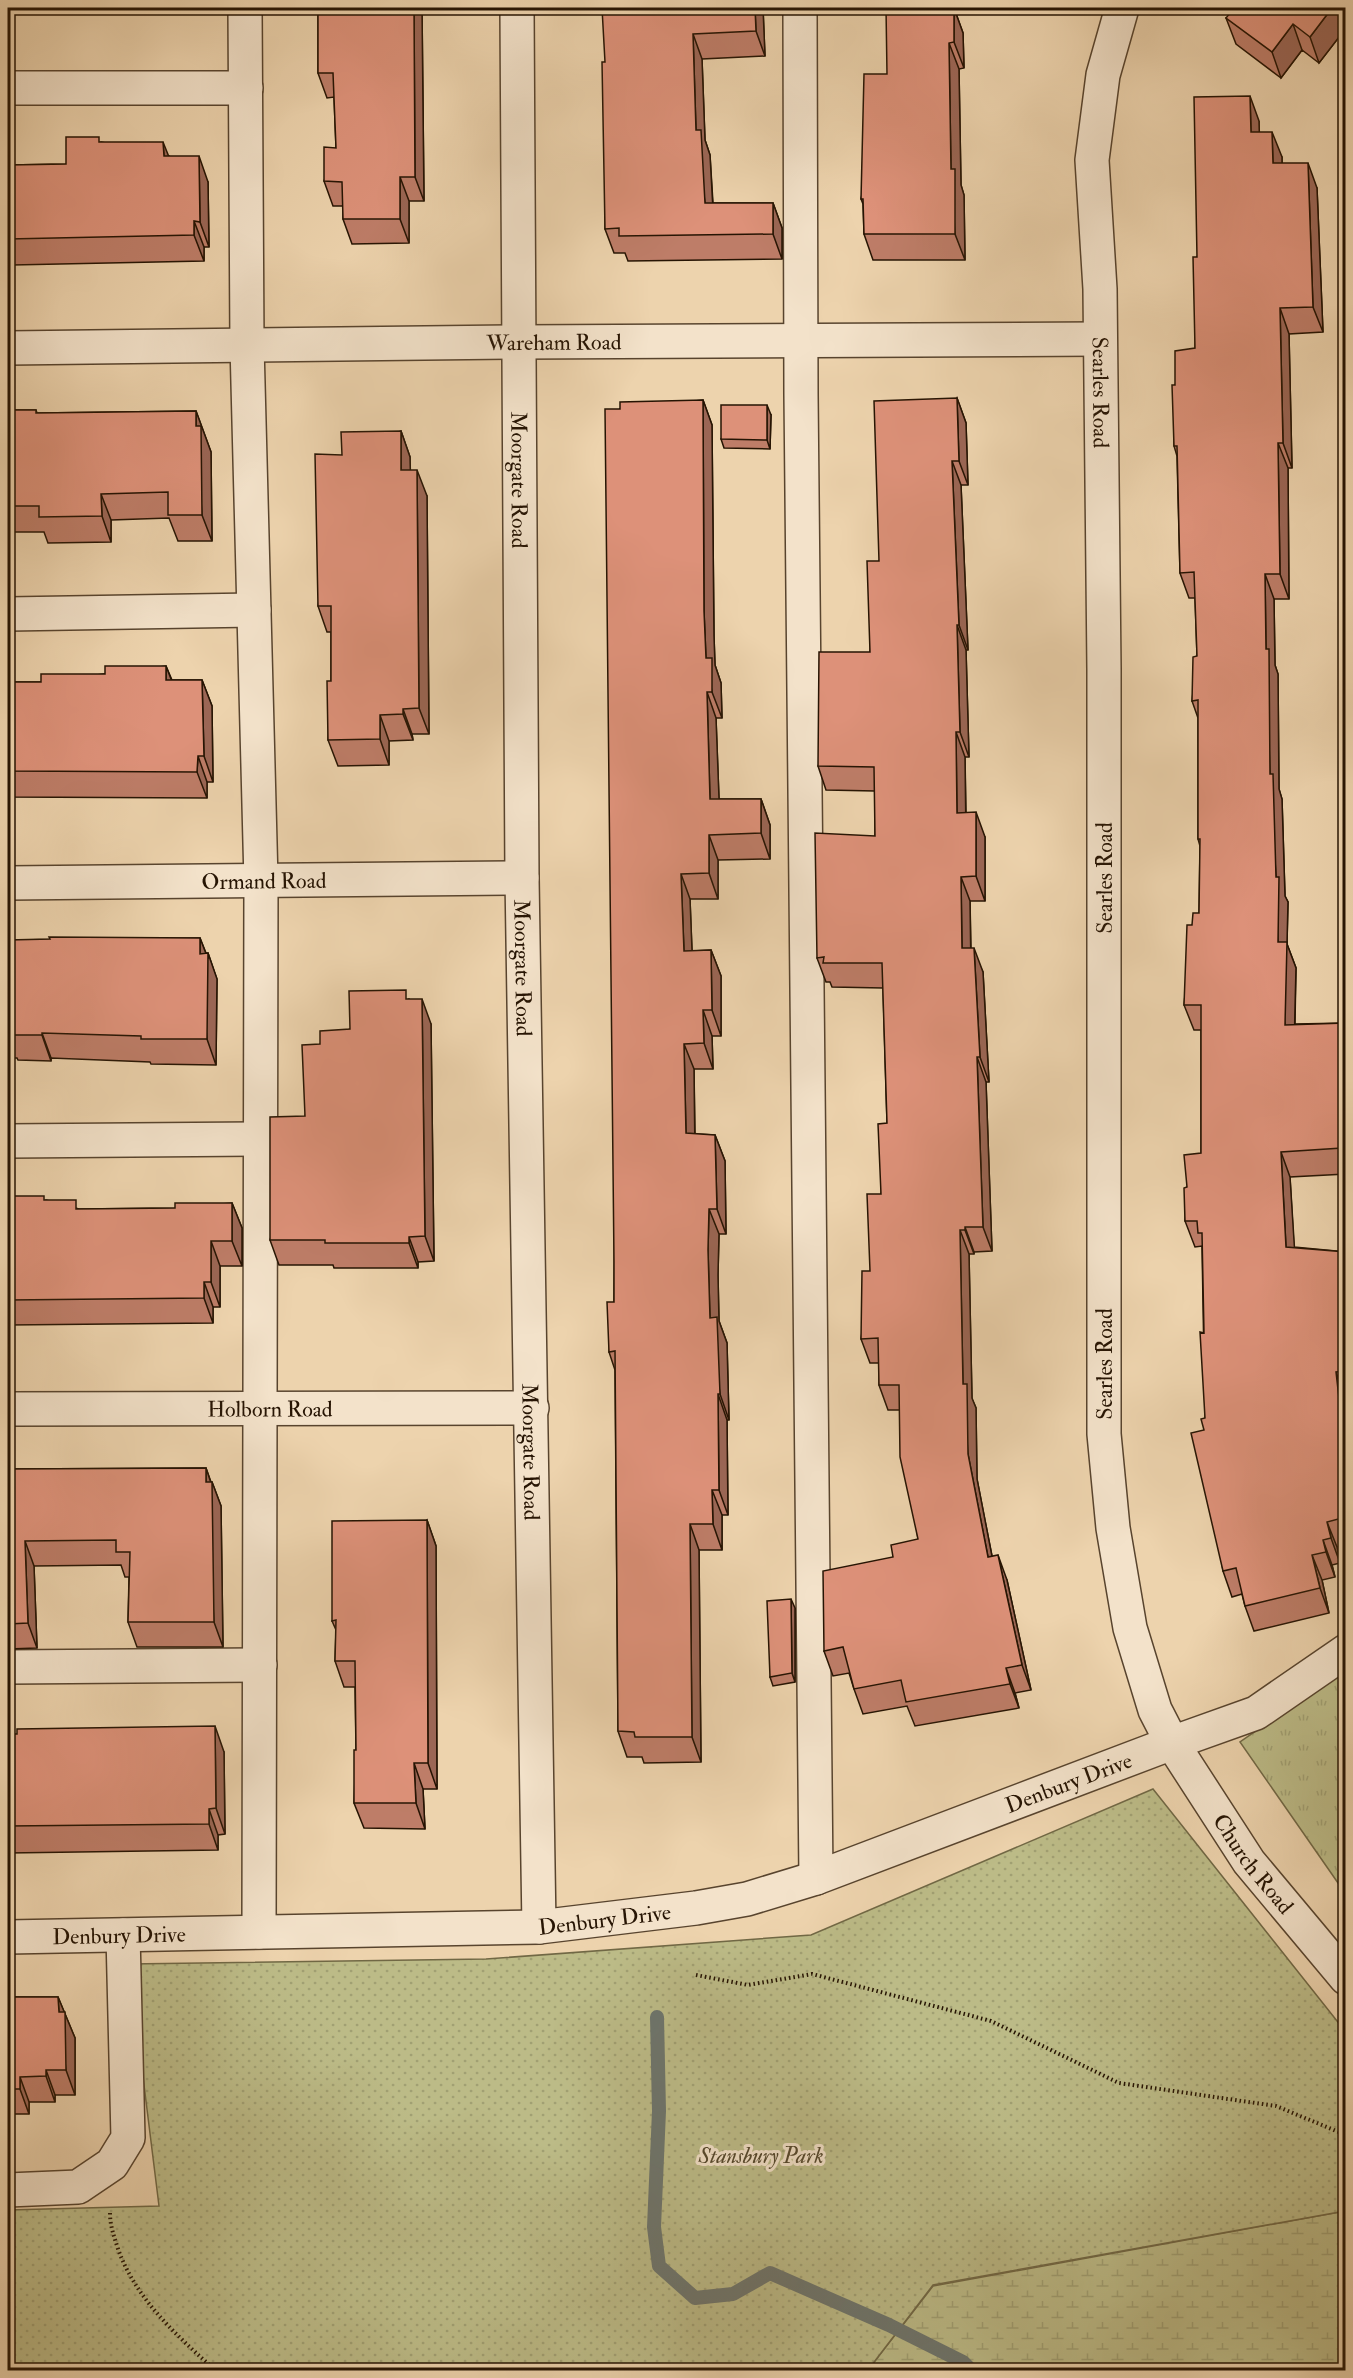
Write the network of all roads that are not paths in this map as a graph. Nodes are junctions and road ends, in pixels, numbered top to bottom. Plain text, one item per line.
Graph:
1 (245, 8) edge
2 (517, 8) edge
3 (800, 8) edge
4 (1122, 8) edge
5 (8, 88) edge
6 (246, 88) junction
7 (1099, 339) junction
8 (801, 341) junction
9 (520, 342) junction
10 (247, 345) junction
11 (8, 348) edge
12 (254, 610) junction
13 (8, 614) edge
14 (522, 878) junction
15 (261, 881) junction
16 (8, 883) edge
17 (261, 1139) junction
18 (8, 1141) edge
19 (261, 1408) junction
20 (532, 1408) junction
21 (8, 1409) edge
22 (1346, 1651) edge
23 (260, 1665) junction
24 (8, 1667) edge
25 (1173, 1743) junction
26 (816, 1878) junction
27 (539, 1927) junction
28 (259, 1932) junction
29 (123, 1935) junction
30 (8, 1937) edge
31 (1346, 1978) edge
32 (8, 2190) edge

1 - 6 street
2 - 9 street, Moorgate Road
3 - 8 street
4 - 7 street, Searles Road
5 - 6 street
6 - 10 street
7 - 8 street, Wareham Road
7 - 25 street, Searles Road
8 - 9 street, Wareham Road
8 - 26 street
9 - 10 street, Wareham Road
9 - 14 street, Moorgate Road
10 - 11 street, Wareham Road
10 - 12 street
12 - 13 street
12 - 15 street
14 - 15 street, Ormand Road
14 - 20 street, Moorgate Road
15 - 16 street, Ormand Road
15 - 17 street
17 - 18 street
17 - 19 street
19 - 20 street, Holborn Road
19 - 21 street, Holborn Road
19 - 23 street
20 - 27 street, Moorgate Road
22 - 25 street, Denbury Drive
23 - 24 street
23 - 28 street
25 - 26 street, Denbury Drive
25 - 31 street, Church Road
26 - 27 street, Denbury Drive
27 - 28 street, Denbury Drive
28 - 29 street, Denbury Drive
29 - 30 street, Denbury Drive
29 - 32 street

